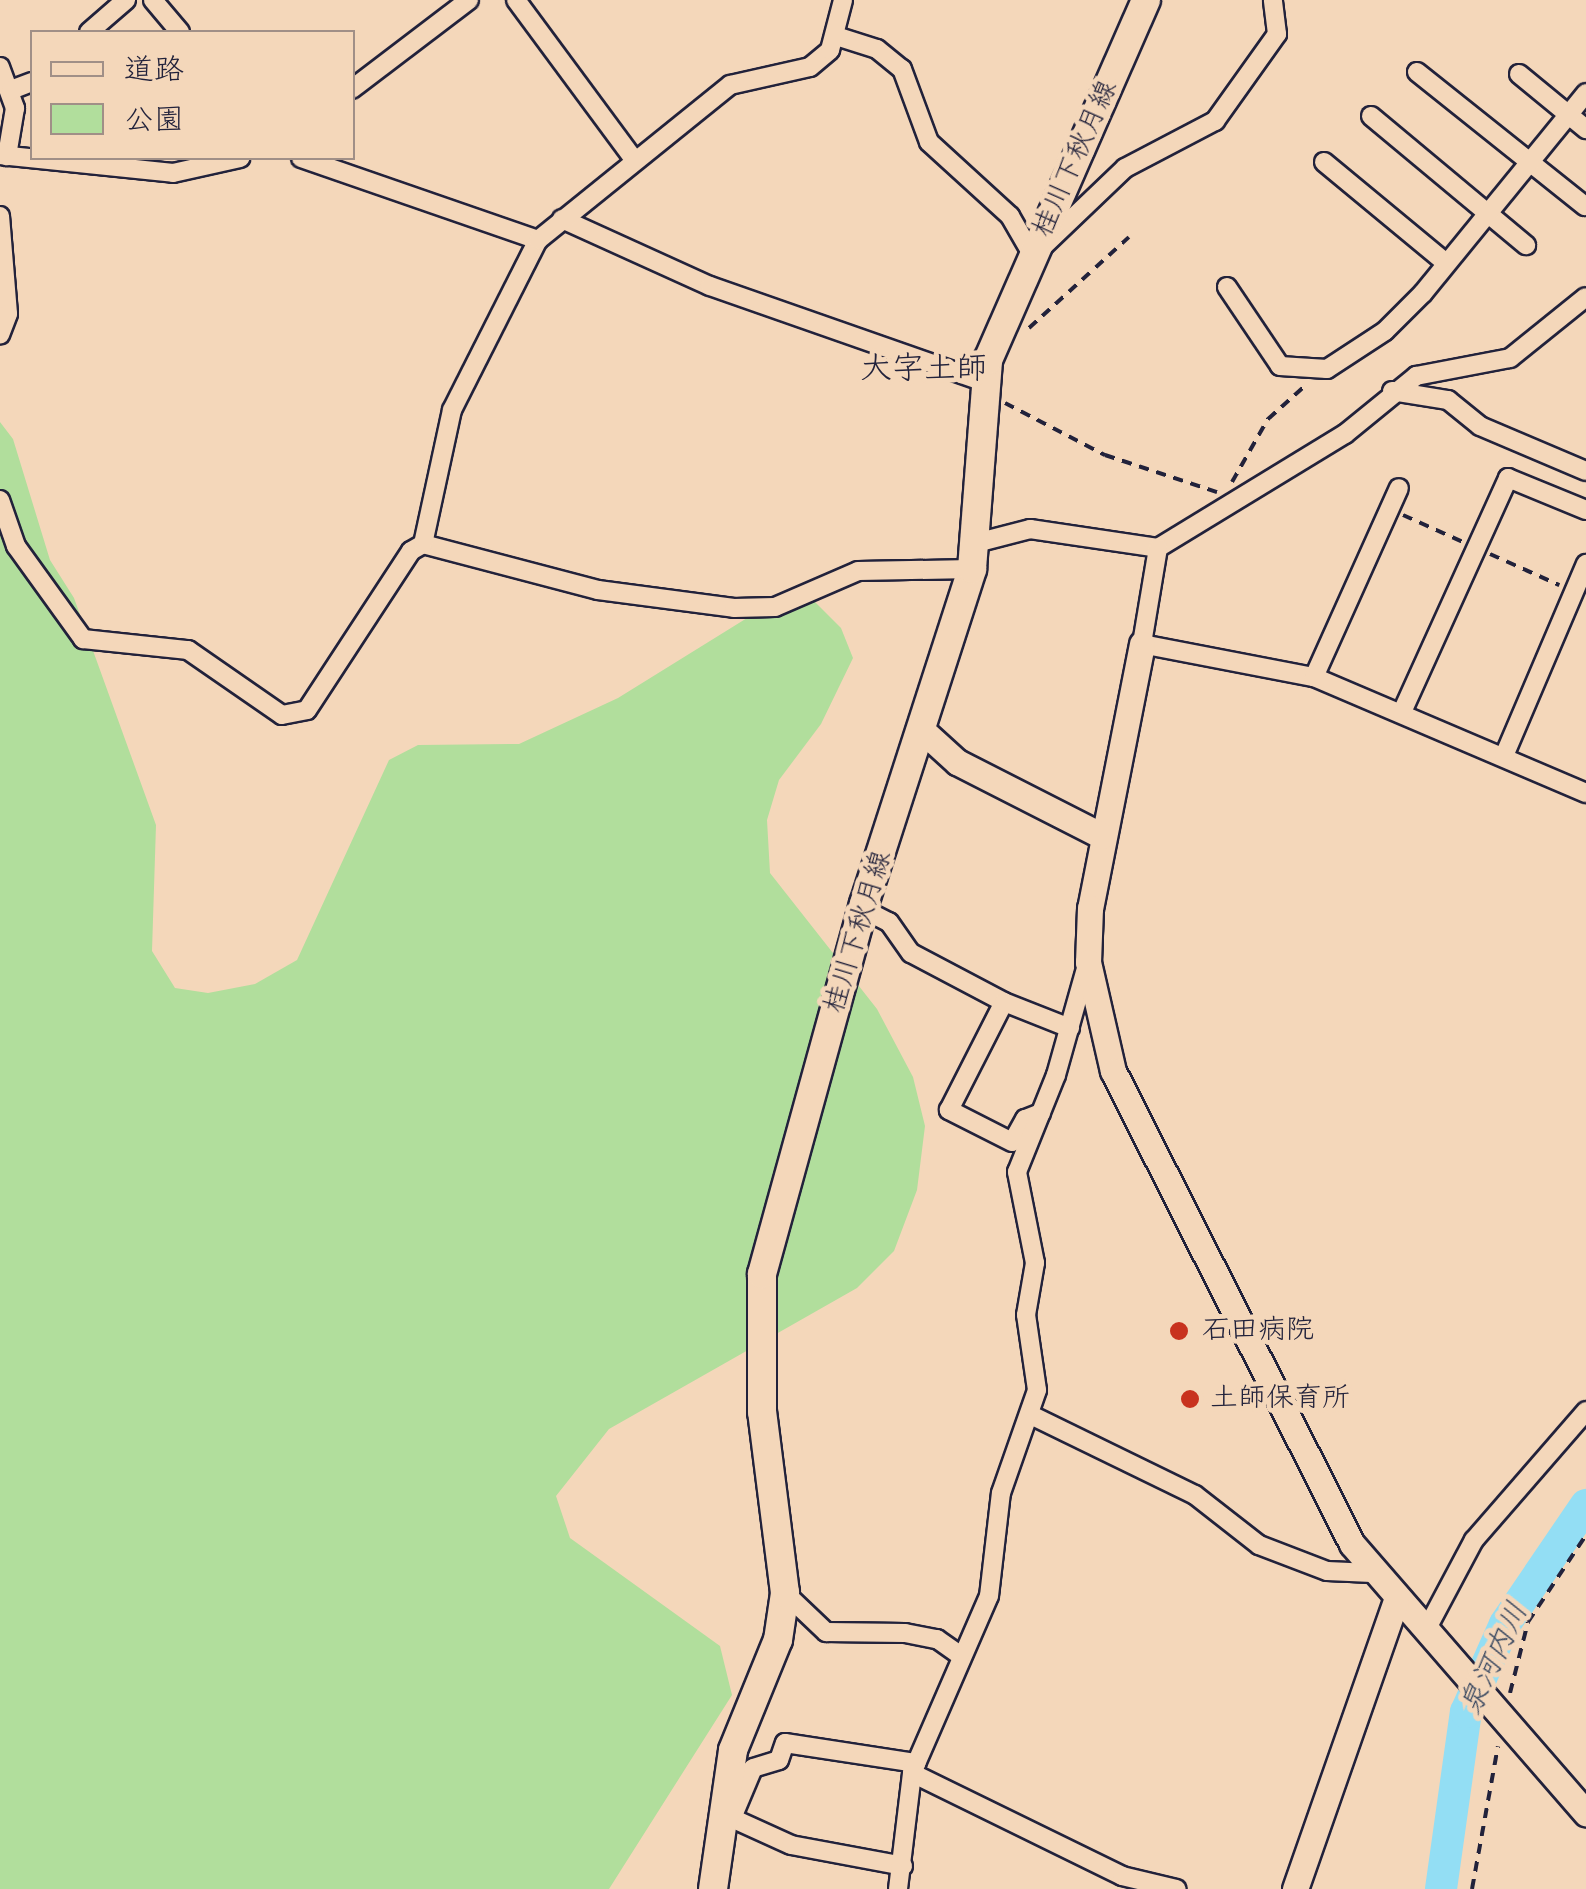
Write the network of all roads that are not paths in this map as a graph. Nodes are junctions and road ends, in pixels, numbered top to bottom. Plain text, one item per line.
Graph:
1 (126, 0) edge
2 (153, 0) edge
3 (469, 0) edge
4 (516, 0) edge
5 (843, 0) edge
6 (1146, 0) edge
7 (1273, 0) edge
8 (91, 30) edge
9 (178, 30) edge
10 (836, 36) junction
11 (0, 67) edge
12 (1417, 72) dead end
13 (1518, 74) dead end
14 (30, 83) edge
15 (355, 86) edge
16 (11, 90) junction
17 (1586, 93) edge
18 (1568, 114) junction
19 (1372, 116) dead end
20 (1586, 130) edge
21 (3, 155) edge
22 (30, 158) edge
23 (632, 158) junction
24 (50, 160) edge
25 (231, 160) edge
26 (307, 160) edge
27 (1529, 161) junction
28 (1324, 162) dead end
29 (1585, 206) edge
30 (1488, 214) junction
31 (0, 216) edge
32 (562, 219) junction
33 (538, 240) junction
34 (1526, 244) dead end
35 (1033, 256) junction
36 (1446, 262) junction
37 (1227, 287) dead end
38 (1586, 297) edge
39 (0, 334) edge
40 (983, 388) junction
41 (1392, 391) junction
42 (1519, 445) junction
43 (1586, 471) edge
44 (1508, 478) junction
45 (1399, 488) dead end
46 (0, 500) edge
47 (1586, 510) edge
48 (423, 544) junction
49 (1158, 548) junction
50 (974, 556) junction
51 (1586, 564) edge
52 (1142, 644) junction
53 (1314, 677) junction
54 (1402, 712) junction
55 (924, 732) junction
56 (1504, 756) junction
57 (1586, 793) edge
58 (1102, 836) junction
59 (863, 909) junction
60 (1088, 962) junction
61 (1004, 1002) junction
62 (1070, 1028) junction
63 (1041, 1113) junction
64 (1586, 1412) edge
65 (1031, 1415) junction
66 (1372, 1573) junction
67 (785, 1593) junction
68 (1396, 1600) junction
69 (1425, 1632) junction
70 (960, 1655) junction
71 (914, 1768) junction
72 (1586, 1813) edge
73 (728, 1816) junction
74 (903, 1866) junction
75 (713, 1889) edge
76 (898, 1889) edge
77 (1176, 1889) edge
78 (1294, 1889) edge

1 - 8 street
2 - 9 street
3 - 15 street
4 - 23 street
5 - 10 street
6 - 35 main road, 桂川下秋月線
7 - 35 street
10 - 23 street
10 - 35 street
11 - 16 street
12 - 27 street
13 - 18 street
14 - 16 street
16 - 21 street
17 - 18 street
18 - 20 street
18 - 27 street
19 - 30 street
21 - 22 street
23 - 32 street
24 - 25 street
26 - 33 street
27 - 29 street
27 - 30 street
28 - 36 street
30 - 34 street
30 - 36 street
31 - 39 street
32 - 33 street
32 - 40 street
33 - 48 street
35 - 40 main road, 桂川下秋月線
36 - 37 street
38 - 41 street
40 - 50 main road, 桂川下秋月線
41 - 42 street
41 - 49 street
42 - 43 street
42 - 44 street
44 - 47 street
44 - 54 street
45 - 53 street
46 - 48 street
48 - 50 street
49 - 50 street
49 - 52 street
50 - 55 main road, 桂川下秋月線
51 - 56 street
52 - 53 street
52 - 58 street
53 - 54 street
54 - 56 street
55 - 58 street
55 - 59 main road, 桂川下秋月線
56 - 57 street
58 - 60 street
59 - 61 street
59 - 67 main road, 桂川下秋月線
60 - 62 street
60 - 66 street
61 - 62 street
61 - 63 street
62 - 63 street
63 - 65 street
64 - 69 street
65 - 66 street
65 - 70 street
66 - 68 street
67 - 70 street
67 - 73 main road, 桂川下秋月線
68 - 69 street
68 - 78 street
69 - 72 street
70 - 71 street
71 - 73 street
71 - 74 street
71 - 77 street
73 - 74 street
73 - 75 main road, 桂川下秋月線
74 - 76 street

